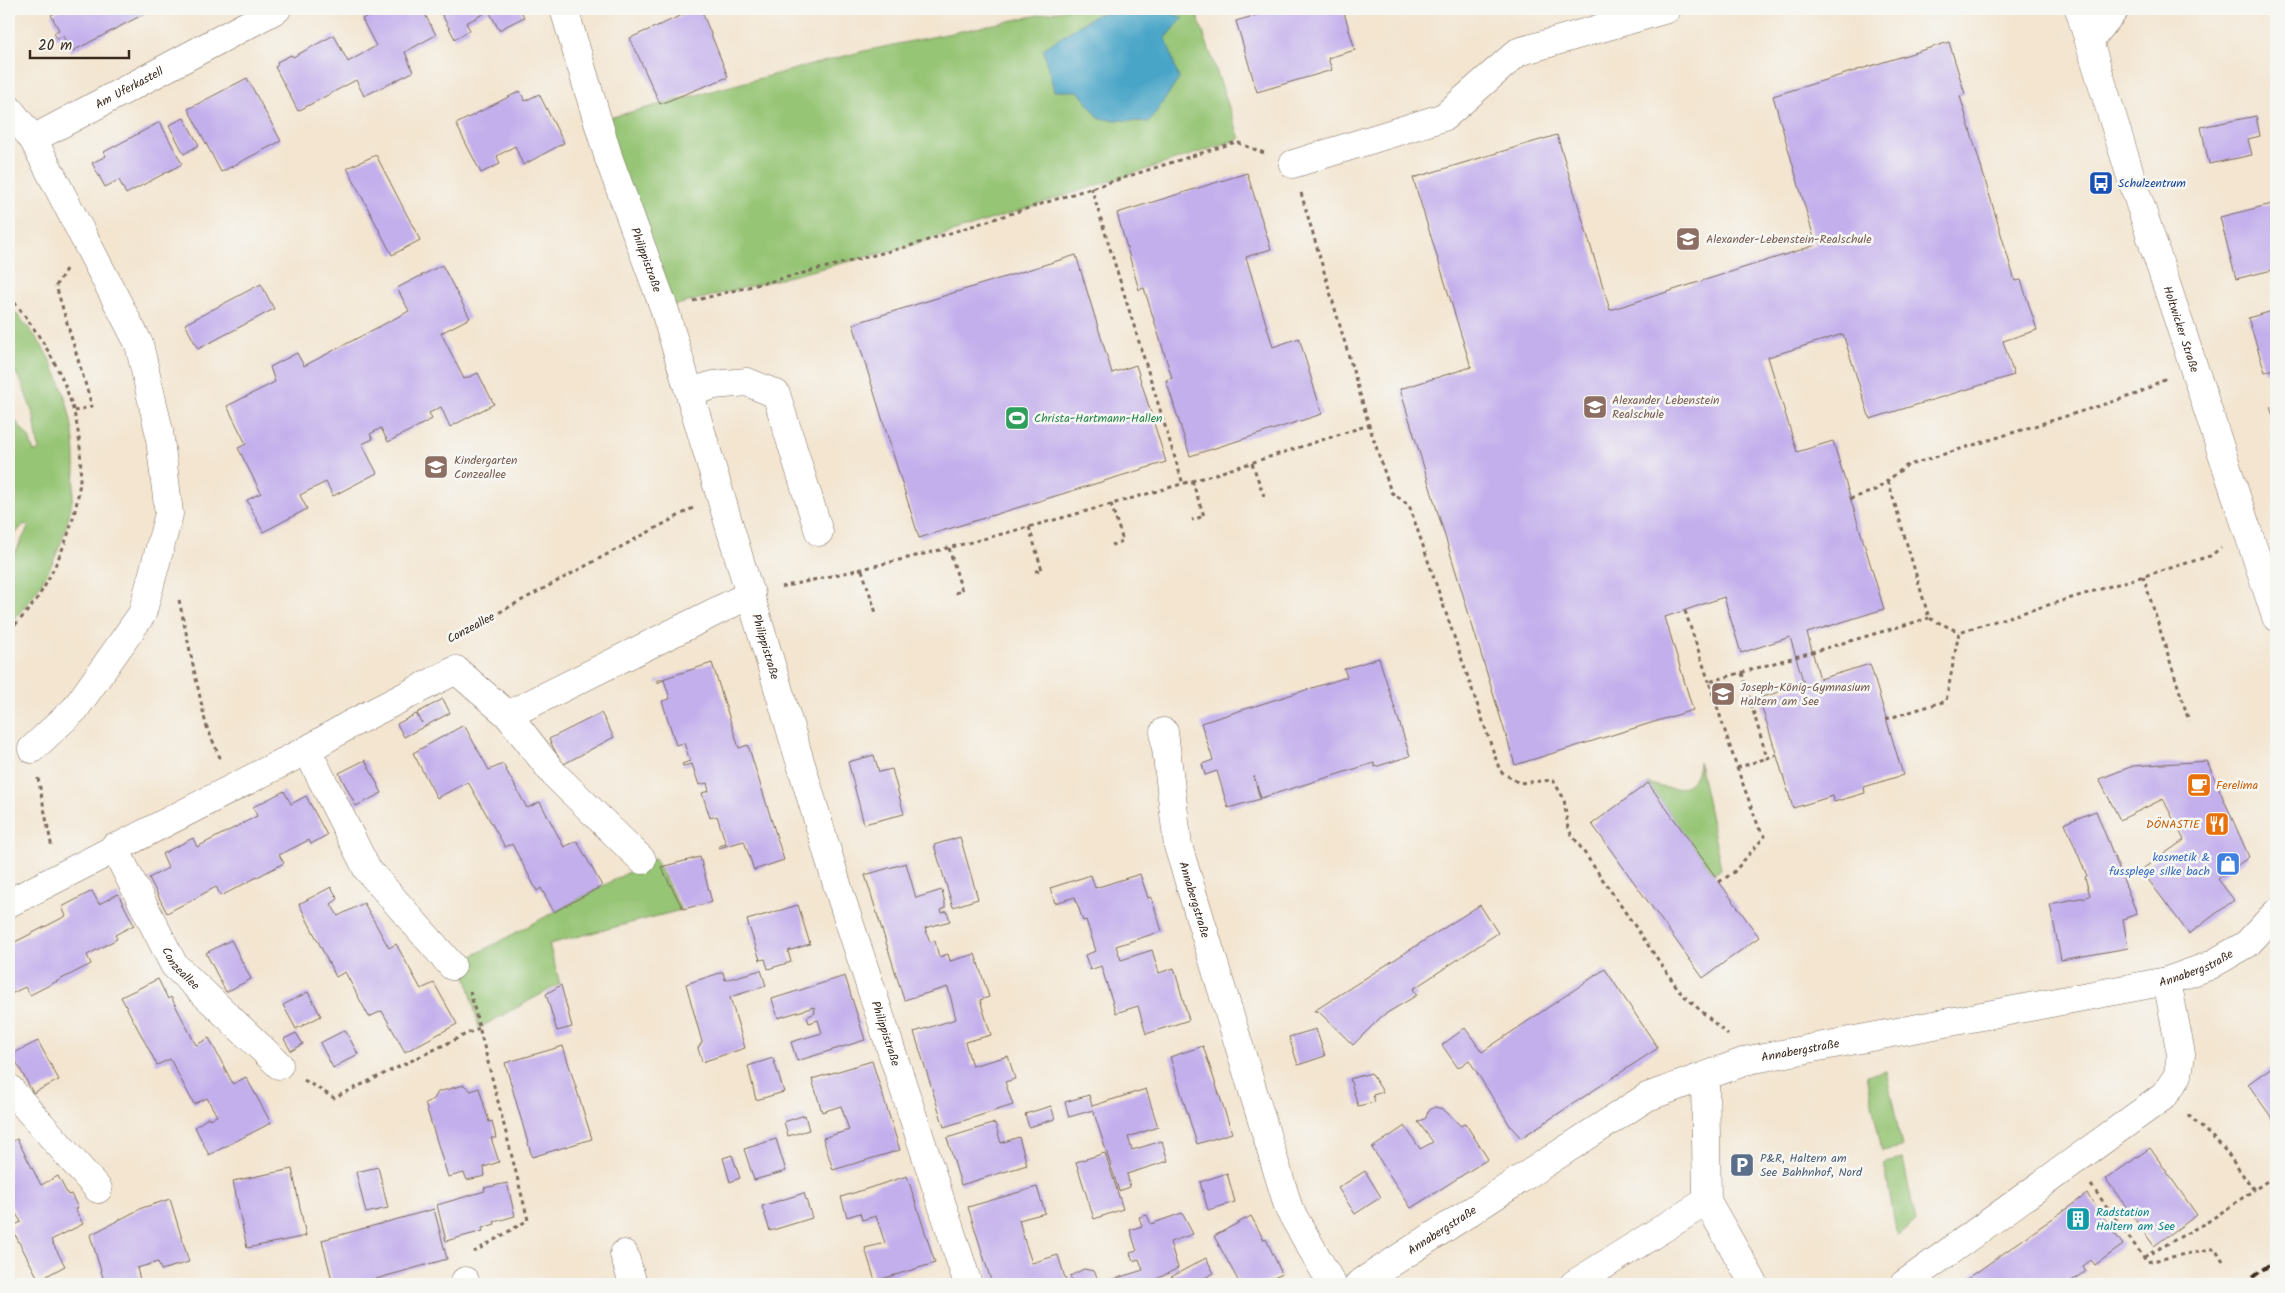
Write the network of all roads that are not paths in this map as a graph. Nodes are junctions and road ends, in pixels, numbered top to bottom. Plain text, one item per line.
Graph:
1 (277, 9) edge
2 (564, 9) edge
3 (1667, 9) edge
4 (2078, 9) edge
5 (2115, 9) edge
6 (2089, 41) junction
7 (9, 108) edge
8 (33, 140) junction
9 (1293, 164) road end
10 (690, 392) junction
11 (818, 532) dead end
12 (751, 594) junction
13 (2276, 617) edge
14 (508, 715) junction
15 (1164, 732) dead end
16 (32, 749) road end
17 (307, 750) junction
18 (114, 847) junction
19 (642, 860) dead end
20 (9, 903) edge
21 (2276, 913) edge
22 (452, 966) road end
23 (2167, 981) junction
24 (279, 1065) road end
25 (1705, 1076) junction
26 (9, 1088) edge
27 (98, 1189) dead end
28 (1707, 1201) junction
29 (624, 1254) dead end
30 (633, 1284) edge
31 (968, 1284) edge
32 (1332, 1284) edge
33 (1359, 1284) edge
34 (1574, 1284) edge
35 (1754, 1284) edge
36 (1904, 1284) edge

1 - 8 street, Am Uferkastell
2 - 10 street, Philippistraße
3 - 9 street
4 - 6 street, Holtwicker Straße
5 - 6 street
6 - 13 street, Holtwicker Straße
7 - 8 street
8 - 16 street
10 - 11 street
10 - 12 street, Philippistraße
12 - 14 street
12 - 31 street, Philippistraße
14 - 17 street
14 - 19 street
15 - 32 street, Annabergstraße
17 - 18 street
17 - 22 street
18 - 20 street
18 - 24 street, Conzeallee
21 - 23 street, Annabergstraße
23 - 25 street, Annabergstraße
23 - 36 street
25 - 28 street
25 - 33 street, Annabergstraße
26 - 27 street
28 - 34 street
28 - 35 street
29 - 30 street

